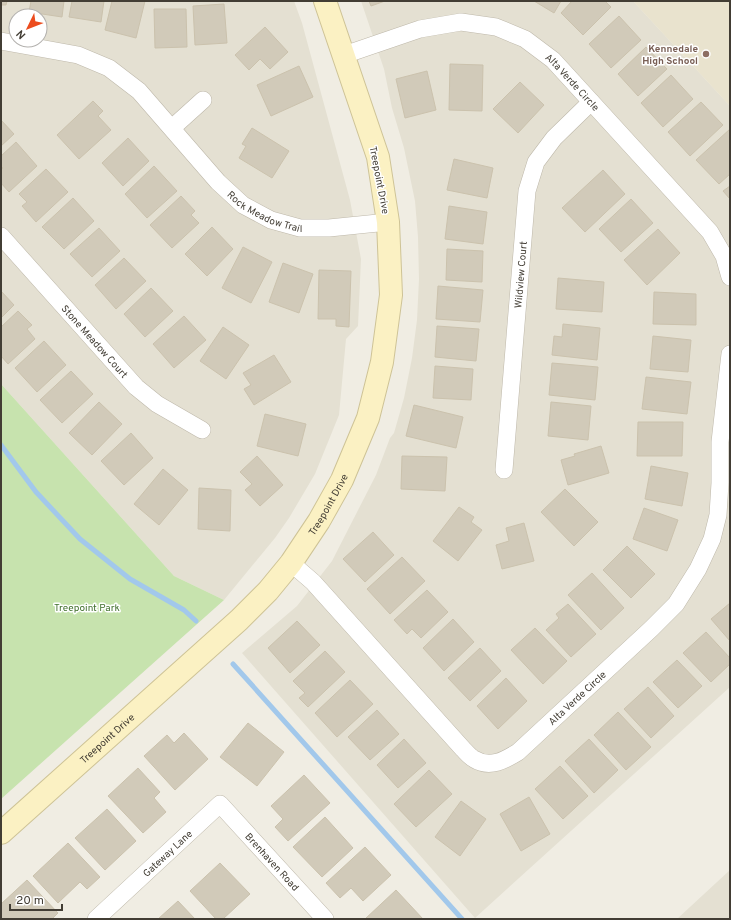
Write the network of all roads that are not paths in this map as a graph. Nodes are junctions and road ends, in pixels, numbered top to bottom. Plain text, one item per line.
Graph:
1 (325, 1) edge
2 (1, 42) edge
3 (344, 56) junction
4 (203, 100) dead end
5 (591, 102) junction
6 (172, 128) junction
7 (388, 222) junction
8 (1, 236) edge
9 (730, 277) edge
10 (730, 354) edge
11 (728, 397) edge
12 (202, 430) dead end
13 (504, 470) dead end
14 (291, 563) junction
15 (220, 804) joint
16 (1, 833) edge
17 (96, 919) edge
18 (325, 919) edge

1 - 3 street, Treepoint Drive
2 - 6 street, Rock Meadow Trail
3 - 5 street, Alta Verde Circle
3 - 7 street, Treepoint Drive
4 - 6 street
5 - 9 street, Alta Verde Circle
5 - 13 street, Wildview Court
6 - 7 street, Rock Meadow Trail
7 - 14 street, Treepoint Drive
8 - 12 street, Stone Meadow Court
10 - 11 street, Alta Verde Circle
11 - 14 street, Alta Verde Circle
14 - 16 street, Treepoint Drive
15 - 17 street, Gateway Lane
15 - 18 street, Brenhaven Road

